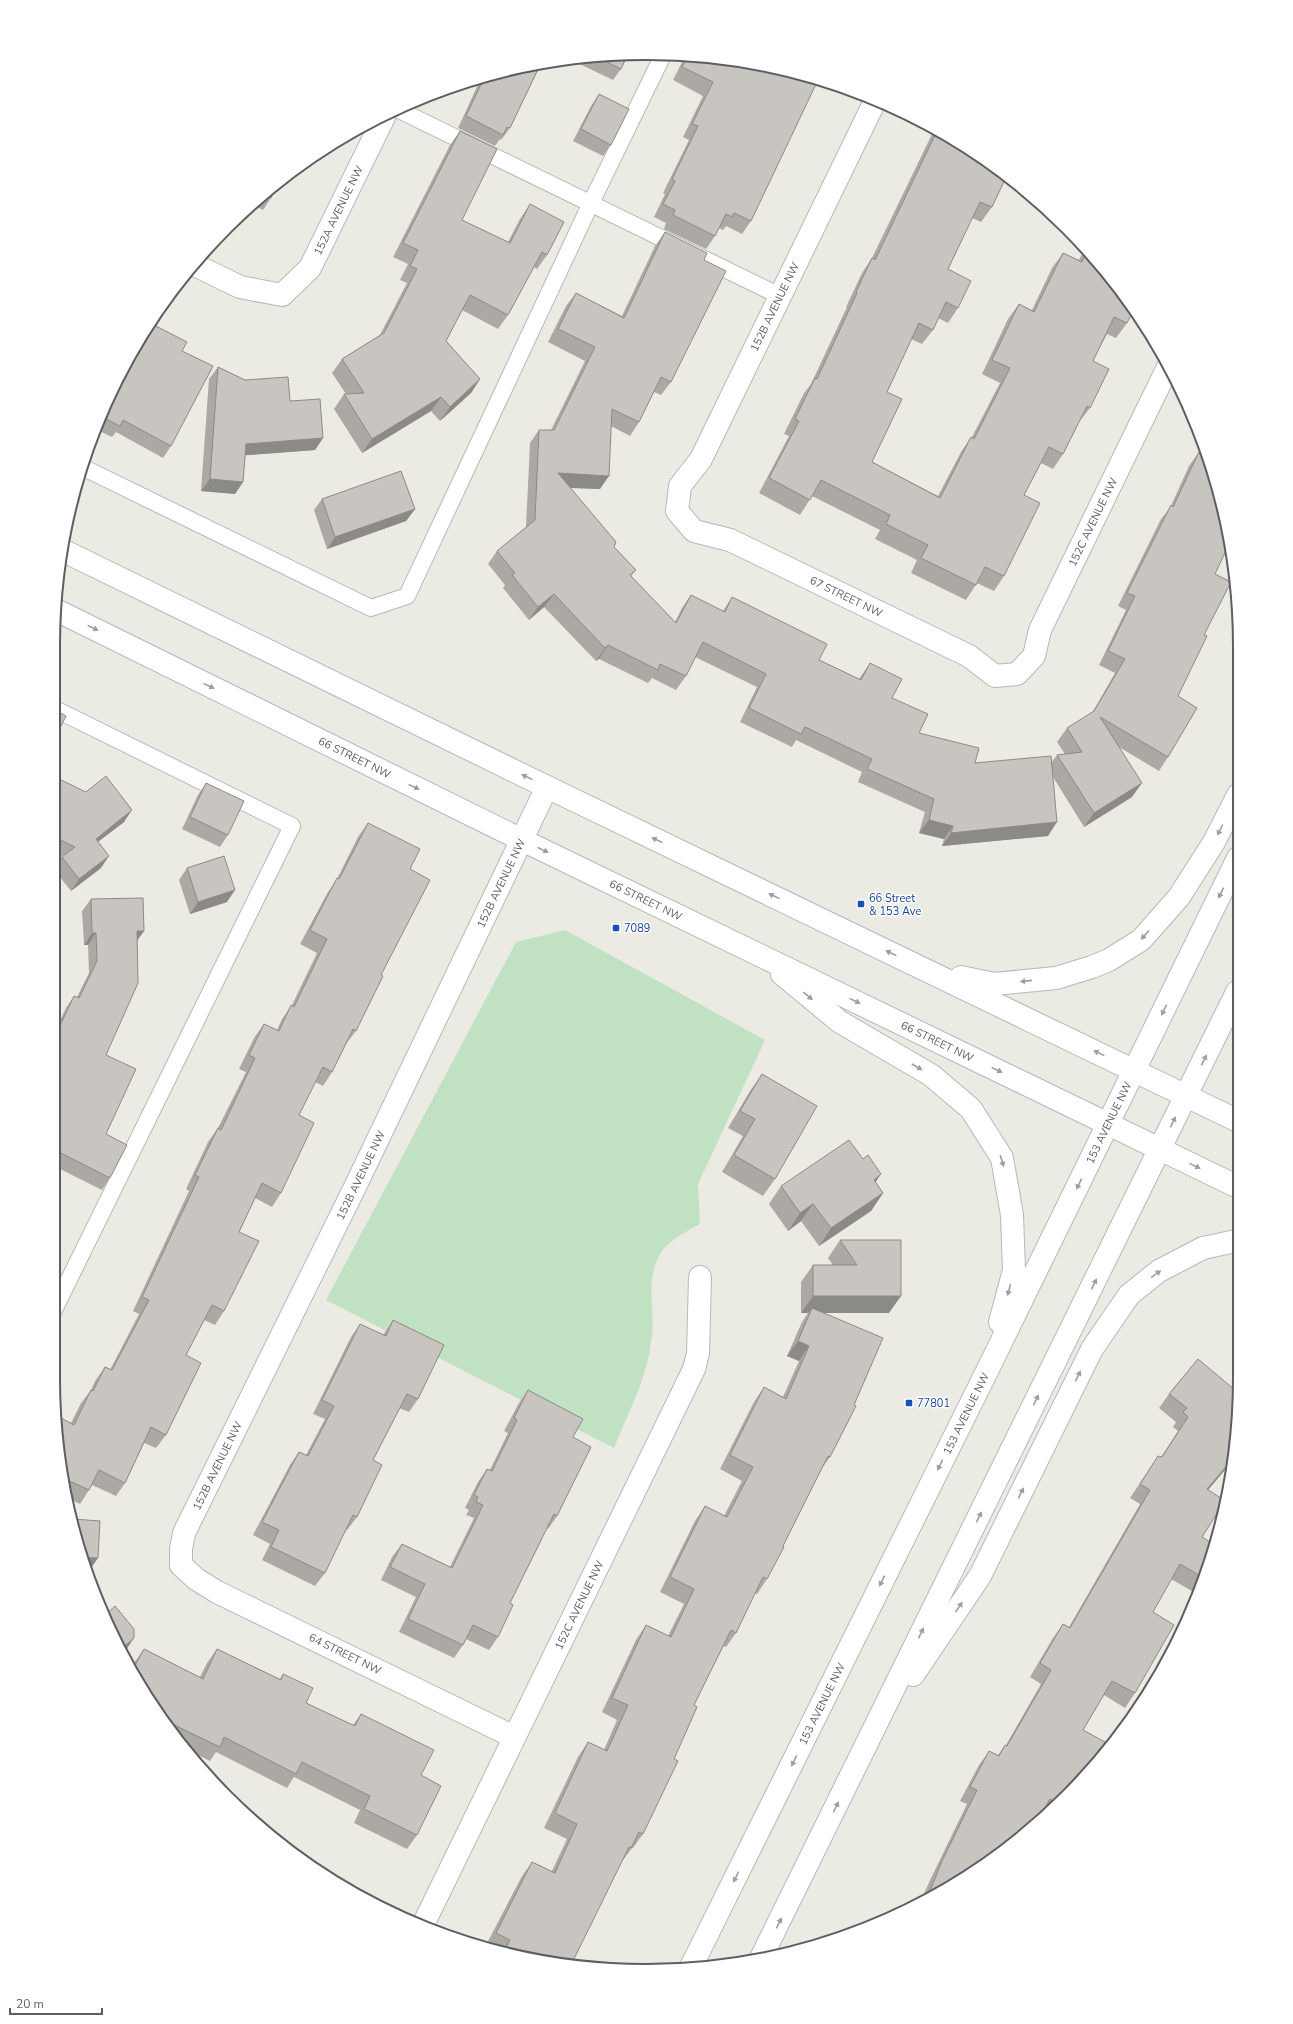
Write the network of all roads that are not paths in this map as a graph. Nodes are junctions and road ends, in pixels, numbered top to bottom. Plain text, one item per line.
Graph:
1 (661, 60) edge
2 (873, 106) edge
3 (404, 113) edge
4 (381, 123) edge
5 (591, 203) junction
6 (200, 267) edge
7 (780, 296) junction
8 (1165, 373) edge
9 (88, 470) edge
10 (677, 511) joint
11 (68, 553) edge
12 (61, 612) edge
13 (1017, 674) joint
14 (60, 711) edge
15 (547, 787) junction
16 (1233, 805) edge
17 (522, 840) junction
18 (1233, 868) edge
19 (757, 953) junction
20 (926, 970) junction
21 (1233, 1000) edge
22 (1134, 1070) junction
23 (1186, 1095) junction
24 (1233, 1118) edge
25 (1108, 1124) junction
26 (1160, 1149) junction
27 (1233, 1185) edge
28 (1233, 1242) edge
29 (700, 1277) dead end
30 (60, 1298) edge
31 (989, 1367) junction
32 (181, 1565) joint
33 (514, 1736) junction
34 (867, 1744) junction
35 (425, 1920) edge
36 (764, 1952) edge
37 (693, 1962) edge

1 - 5 lane
2 - 7 main road, 152B AVENUE NW
3 - 5 lane
4 - 6 main road, 152A AVENUE NW
5 - 7 lane
5 - 9 lane
7 - 10 main road, 152B AVENUE NW
8 - 13 main road, 152C AVENUE NW
10 - 13 main road, 67 STREET NW
15 -> 11 main road
12 -> 17 main road, 66 STREET NW
14 - 30 lane
15 - 17 main road, 152B AVENUE NW
20 -> 15 main road
16 -> 20 main road
17 -> 19 main road, 66 STREET NW
17 - 32 main road, 152B AVENUE NW
18 -> 22 main road, 153 AVENUE NW
19 -> 25 main road, 66 STREET NW
19 -> 31 main road
22 -> 20 main road
23 -> 21 main road
22 - 23 main road
22 - 25 main road, 153 AVENUE NW
23 - 24 main road
26 -> 23 main road
25 - 26 main road, 66 STREET NW
25 -> 31 main road, 153 AVENUE NW
26 -> 27 main road, 66 STREET NW
34 -> 26 main road
34 -> 28 main road
29 - 33 main road, 152C AVENUE NW
31 -> 37 main road, 153 AVENUE NW
32 - 33 main road, 64 STREET NW
33 - 35 main road, 152C AVENUE NW
36 -> 34 main road

